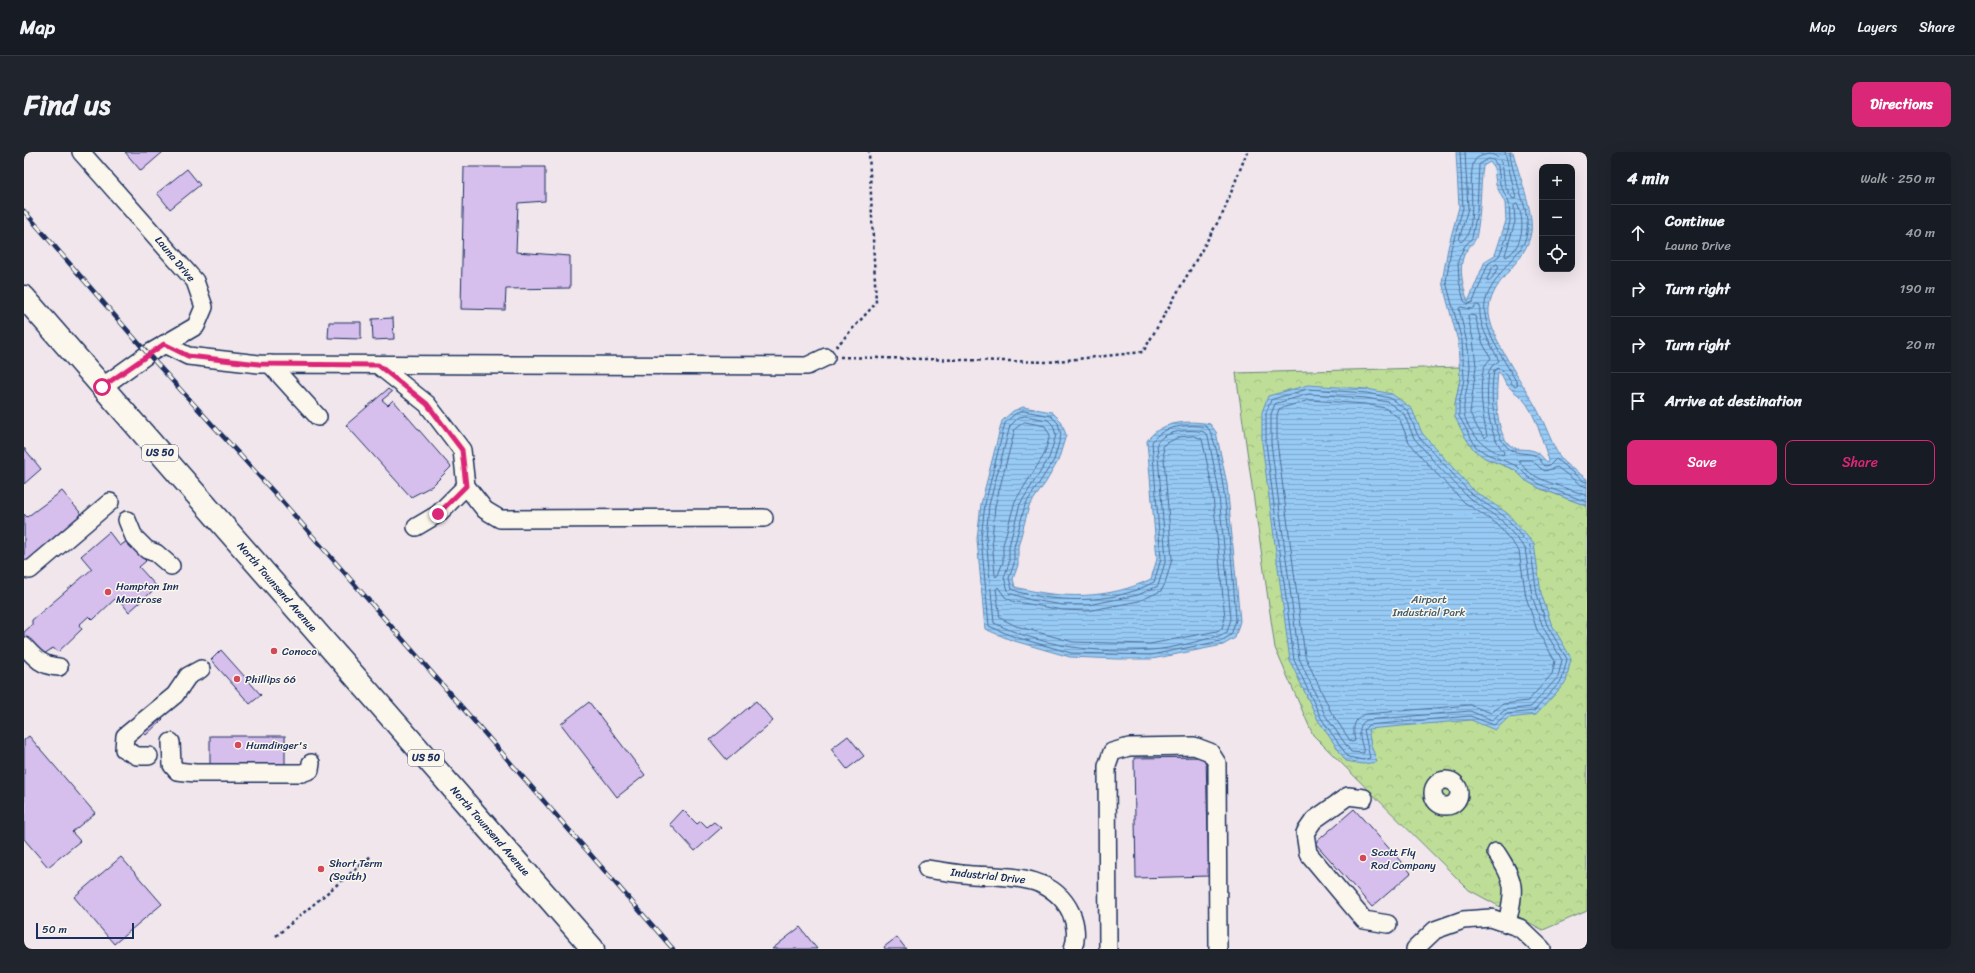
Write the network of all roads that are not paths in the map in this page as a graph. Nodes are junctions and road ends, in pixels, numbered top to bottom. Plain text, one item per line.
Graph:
1 (81, 152) edge
2 (24, 298) edge
3 (164, 344) junction
4 (826, 357) road end
5 (270, 364) junction
6 (378, 365) junction
7 (102, 387) junction
8 (318, 417) dead end
9 (466, 486) junction
10 (110, 502) dead end
11 (764, 518) dead end
12 (127, 520) dead end
13 (416, 526) dead end
14 (171, 566) dead end
15 (24, 569) edge
16 (24, 646) edge
17 (59, 667) dead end
18 (201, 669) dead end
19 (171, 742) dead end
20 (149, 756) dead end
21 (311, 763) dead end
22 (1364, 798) dead end
23 (1496, 852) dead end
24 (927, 869) dead end
25 (1507, 923) junction
26 (1388, 924) dead end
27 (594, 949) edge
28 (1074, 949) edge
29 (1108, 949) edge
30 (1218, 949) edge
31 (1415, 949) edge
32 (1542, 949) edge

1 - 3 street, Launa Drive
2 - 7 highway, North Townsend Avenue / US 50
3 - 5 street
3 - 7 street, Launa Drive
4 - 6 street
5 - 6 street
5 - 8 street
6 - 9 street
7 - 27 highway, North Townsend Avenue / US 50
9 - 11 street
9 - 13 street
10 - 15 street
12 - 14 street
16 - 17 street
18 - 20 street
19 - 21 street
22 - 26 street
23 - 25 street
24 - 28 street, Industrial Drive
25 - 31 street
25 - 32 street
29 - 30 street

